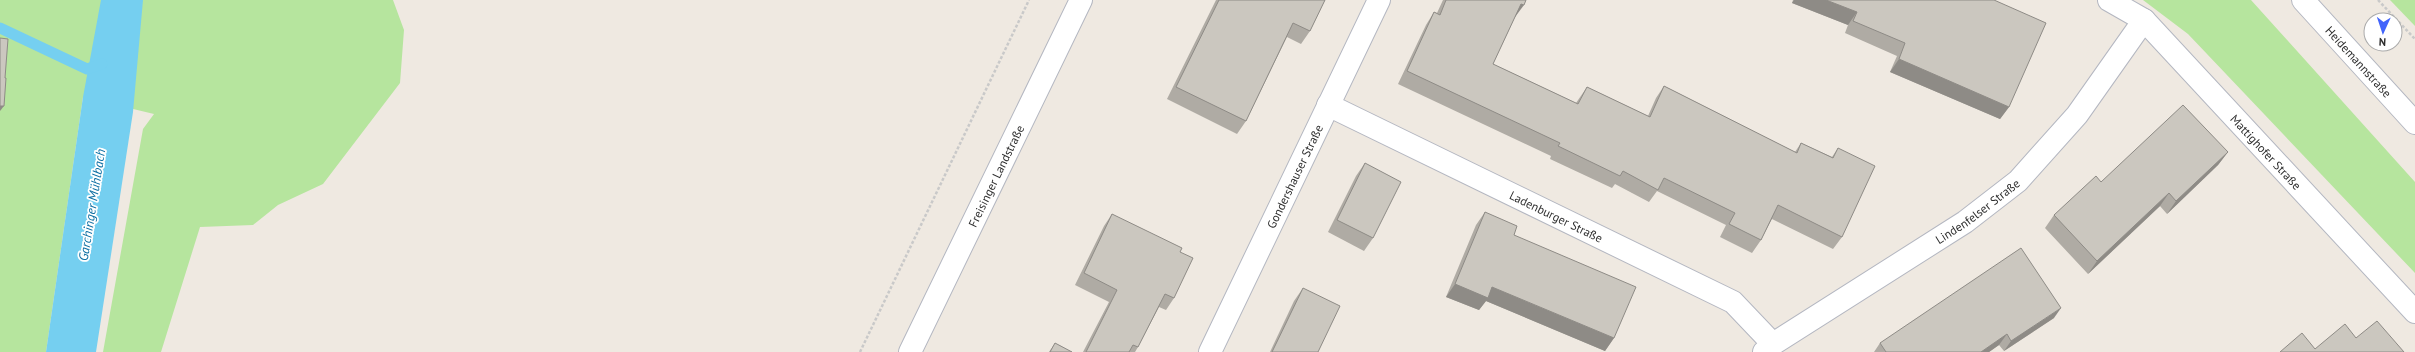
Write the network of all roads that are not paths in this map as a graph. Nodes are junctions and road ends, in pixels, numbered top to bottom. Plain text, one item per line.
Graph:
1 (1081, 0) edge
2 (1379, 0) edge
3 (2109, 0) edge
4 (2303, 0) edge
5 (2144, 20) junction
6 (1328, 105) junction
7 (2415, 122) edge
8 (2415, 312) edge
9 (1768, 348) edge
10 (910, 352) edge
11 (1210, 352) edge

1 - 10 street, Freisinger Landstraße
2 - 6 street, Gondershauser Straße
3 - 5 street, Mattighofer Straße
4 - 7 street, Heidemannstraße
5 - 8 street, Mattighofer Straße
5 - 9 street, Lindenfelser Straße
6 - 9 street, Ladenburger Straße
6 - 11 street, Gondershauser Straße

